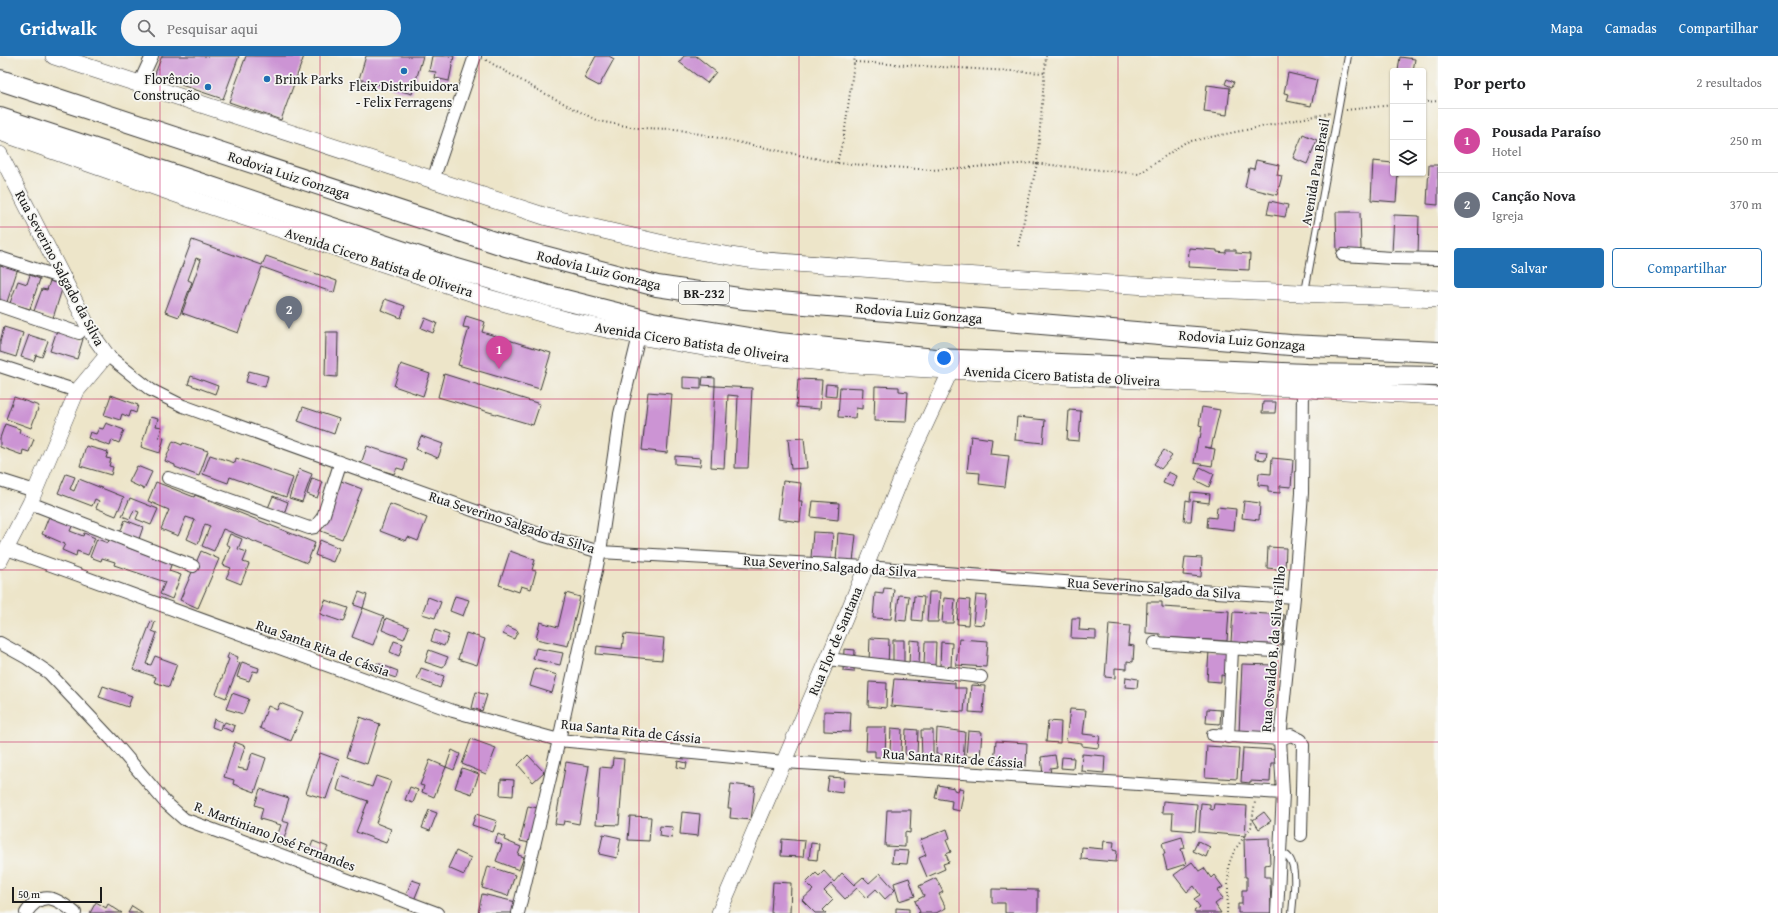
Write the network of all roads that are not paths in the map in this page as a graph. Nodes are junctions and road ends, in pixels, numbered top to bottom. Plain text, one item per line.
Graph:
1 (54, 56) edge
2 (152, 56) edge
3 (475, 56) edge
4 (1348, 56) edge
5 (0, 80) edge
6 (139, 84) junction
7 (0, 118) edge
8 (0, 132) edge
9 (0, 154) edge
10 (433, 180) junction
11 (1342, 255) dead end
12 (0, 258) edge
13 (1438, 259) edge
14 (66, 280) junction
15 (1305, 293) junction
16 (1438, 299) edge
17 (0, 306) edge
18 (79, 332) dead end
19 (639, 336) junction
20 (1438, 352) edge
21 (108, 356) junction
22 (0, 366) edge
23 (951, 370) junction
24 (1438, 376) edge
25 (1303, 388) junction
26 (77, 392) junction
27 (1438, 396) edge
28 (340, 464) junction
29 (168, 478) dead end
30 (0, 480) edge
31 (32, 497) junction
32 (600, 552) junction
33 (3, 555) edge
34 (193, 566) dead end
35 (866, 567) junction
36 (1294, 597) junction
37 (0, 643) edge
38 (1155, 643) dead end
39 (1232, 649) junction
40 (1274, 651) dead end
41 (828, 659) junction
42 (981, 676) dead end
43 (1213, 736) dead end
44 (1228, 736) junction
45 (1280, 739) junction
46 (559, 740) junction
47 (784, 762) junction
48 (1283, 793) junction
49 (1300, 835) dead end
50 (1280, 853) junction
51 (26, 913) edge
52 (75, 913) edge
53 (437, 913) edge
54 (518, 913) edge
55 (719, 913) edge
56 (1277, 913) edge
57 (1292, 913) edge

1 - 6 main road
2 - 6 street
3 - 10 street
4 - 15 lane, Avenida Pau Brasil
5 - 20 highway, Rodovia Luiz Gonzaga / BR-232
6 - 10 main road
7 - 24 highway, Rodovia Luiz Gonzaga
8 - 19 main road, Avenida Cicero Batista de Oliveira
9 - 14 street, Rua Severino Salgado da Silva
10 - 15 main road
11 - 13 street
12 - 14 street
14 - 21 street, Rua Severino Salgado da Silva
15 - 16 main road
17 - 18 street
19 - 23 main road, Avenida Cicero Batista de Oliveira
19 - 32 street
21 - 26 street
21 - 28 street, Rua Severino Salgado da Silva
22 - 26 street
23 - 25 main road, Avenida Cicero Batista de Oliveira
23 - 35 street, Rua Flor de Santana
25 - 27 main road, Avenida Cicero Batista de Oliveira
25 - 36 street, Rua Osvaldo B. da Silva Filho
26 - 31 street
28 - 29 street
28 - 32 street, Rua Severino Salgado da Silva
30 - 31 street
31 - 33 street
31 - 34 street
32 - 35 street, Rua Severino Salgado da Silva
32 - 46 street
33 - 46 street, Rua Santa Rita de Cássia
35 - 36 street, Rua Severino Salgado da Silva
35 - 41 street, Rua Flor de Santana
36 - 45 street, Rua Osvaldo B. da Silva Filho
37 - 53 street, R. Martiniano José Fernandes
38 - 39 street
39 - 40 street
39 - 44 street
41 - 42 street
41 - 47 street, Rua Flor de Santana
43 - 44 street
44 - 45 street
45 - 48 street, Rua Osvaldo B. da Silva Filho
45 - 49 street
46 - 47 street, Rua Santa Rita de Cássia
46 - 54 street
47 - 48 street, Rua Santa Rita de Cássia
47 - 55 street, Rua Flor de Santana
48 - 50 street, Rua Osvaldo B. da Silva Filho
50 - 56 street, Rua Osvaldo B. da Silva Filho
50 - 57 lane
51 - 52 street

